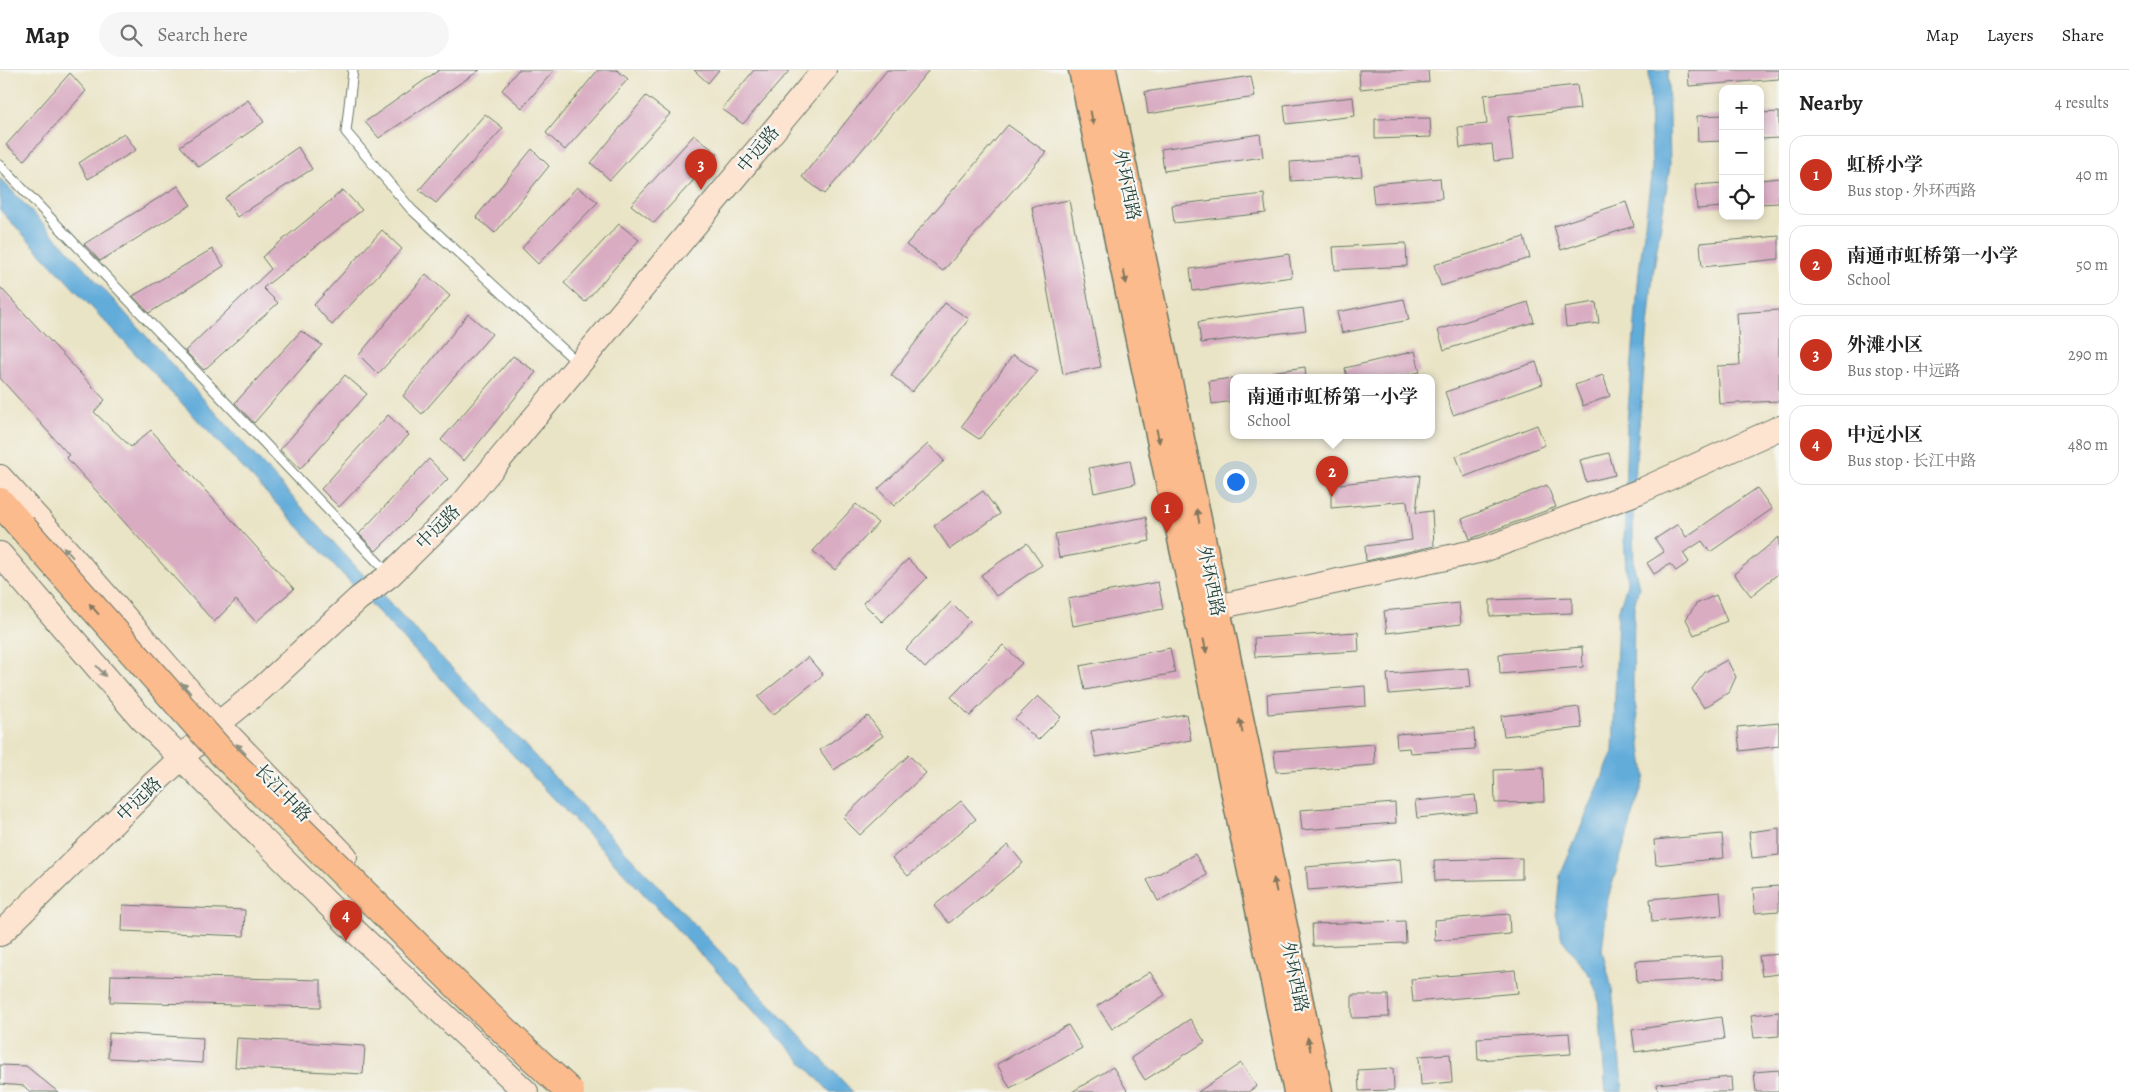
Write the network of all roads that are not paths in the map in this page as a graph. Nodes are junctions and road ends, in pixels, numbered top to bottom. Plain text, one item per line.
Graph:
1 (353, 70) edge
2 (824, 70) edge
3 (1082, 70) edge
4 (1103, 70) edge
5 (0, 165) edge
6 (579, 364) junction
7 (1779, 428) edge
8 (0, 477) edge
9 (0, 502) edge
10 (8, 537) edge
11 (384, 578) junction
12 (1207, 609) junction
13 (218, 724) junction
14 (182, 758) junction
15 (0, 934) edge
16 (526, 1092) edge
17 (543, 1092) edge
18 (570, 1092) edge
19 (585, 1092) edge
20 (1297, 1092) edge
21 (1319, 1092) edge

1 - 6 lane
2 - 6 street, 中远路
3 -> 12 main road, 外环西路
12 -> 4 main road, 外环西路
5 - 11 lane
6 - 11 street, 中远路
7 - 12 street
13 -> 8 street, 长江中路
9 - 10 highway, 长江中路
10 -> 14 street, 长江中路
10 - 17 highway, 长江中路
18 -> 10 highway, 长江中路, bridge
11 - 13 street, 中远路
12 -> 20 main road, 外环西路
21 -> 12 main road, 外环西路
13 - 14 street, 中远路
19 -> 13 street, 长江中路
14 - 15 street, 中远路
14 - 16 street, 长江中路

